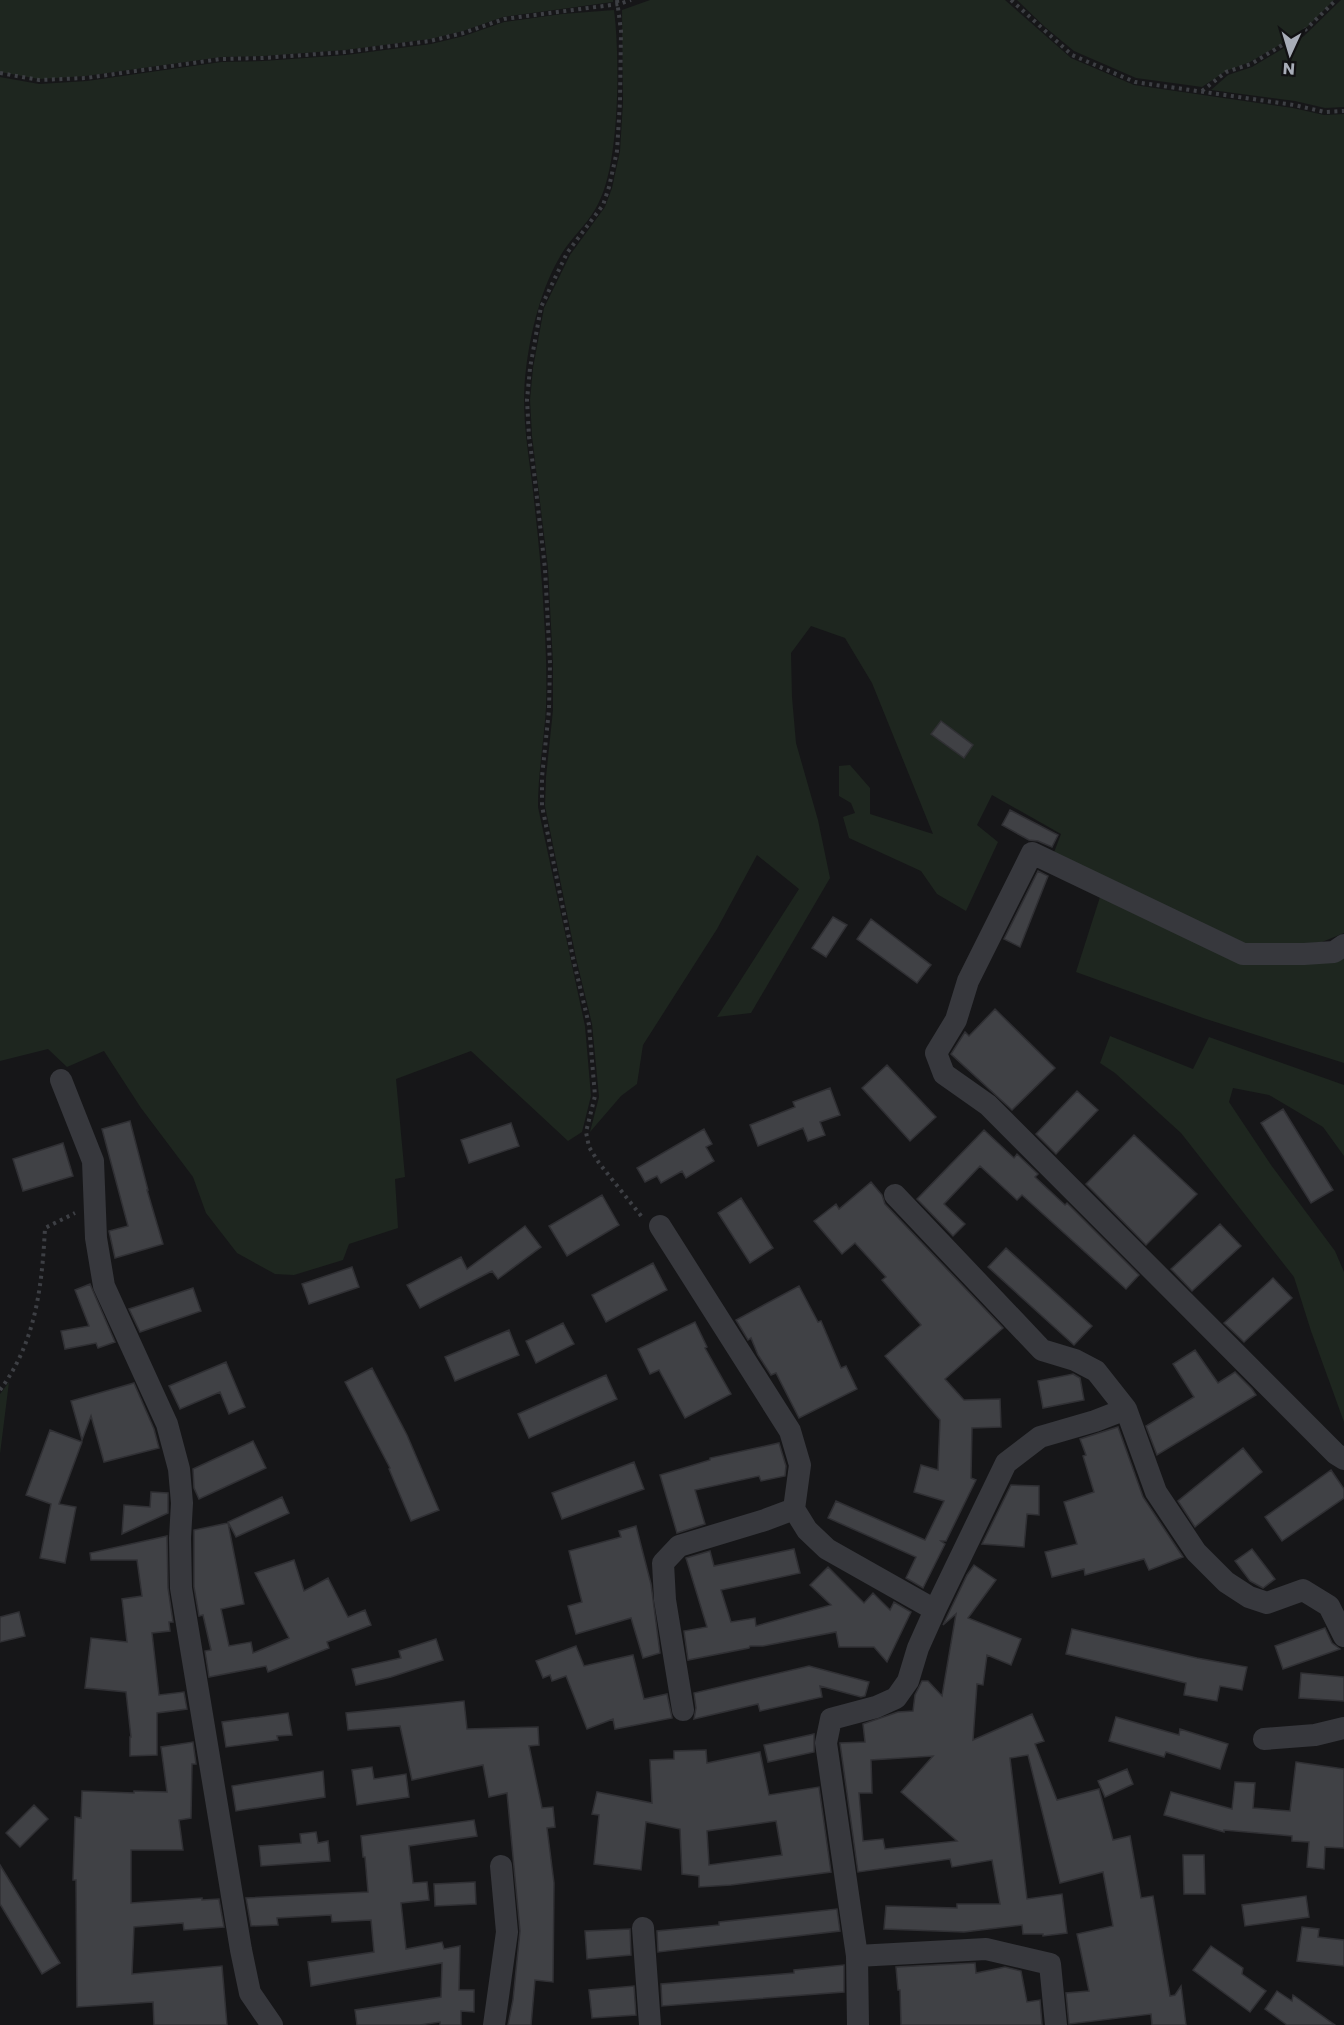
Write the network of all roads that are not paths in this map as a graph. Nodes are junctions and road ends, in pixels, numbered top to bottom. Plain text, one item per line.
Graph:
1 (1344, 945) edge
2 (61, 1080) dead end
3 (894, 1195) dead end
4 (660, 1226) road end
5 (1126, 1410) junction
6 (1344, 1459) edge
7 (794, 1509) junction
8 (934, 1610) junction
9 (1344, 1636) edge
10 (683, 1710) dead end
11 (1344, 1728) edge
12 (1264, 1739) dead end
13 (501, 1866) dead end
14 (643, 1928) dead end
15 (857, 1956) junction
16 (272, 2025) edge
17 (494, 2025) edge
18 (650, 2025) edge
19 (858, 2025) edge
20 (1056, 2025) edge

1 - 6 street
2 - 16 street
3 - 5 street
4 - 7 street
5 - 8 street
5 - 9 street
7 - 8 street
7 - 10 street
8 - 15 street
11 - 12 street
13 - 17 street
14 - 18 street
15 - 19 street
15 - 20 street

